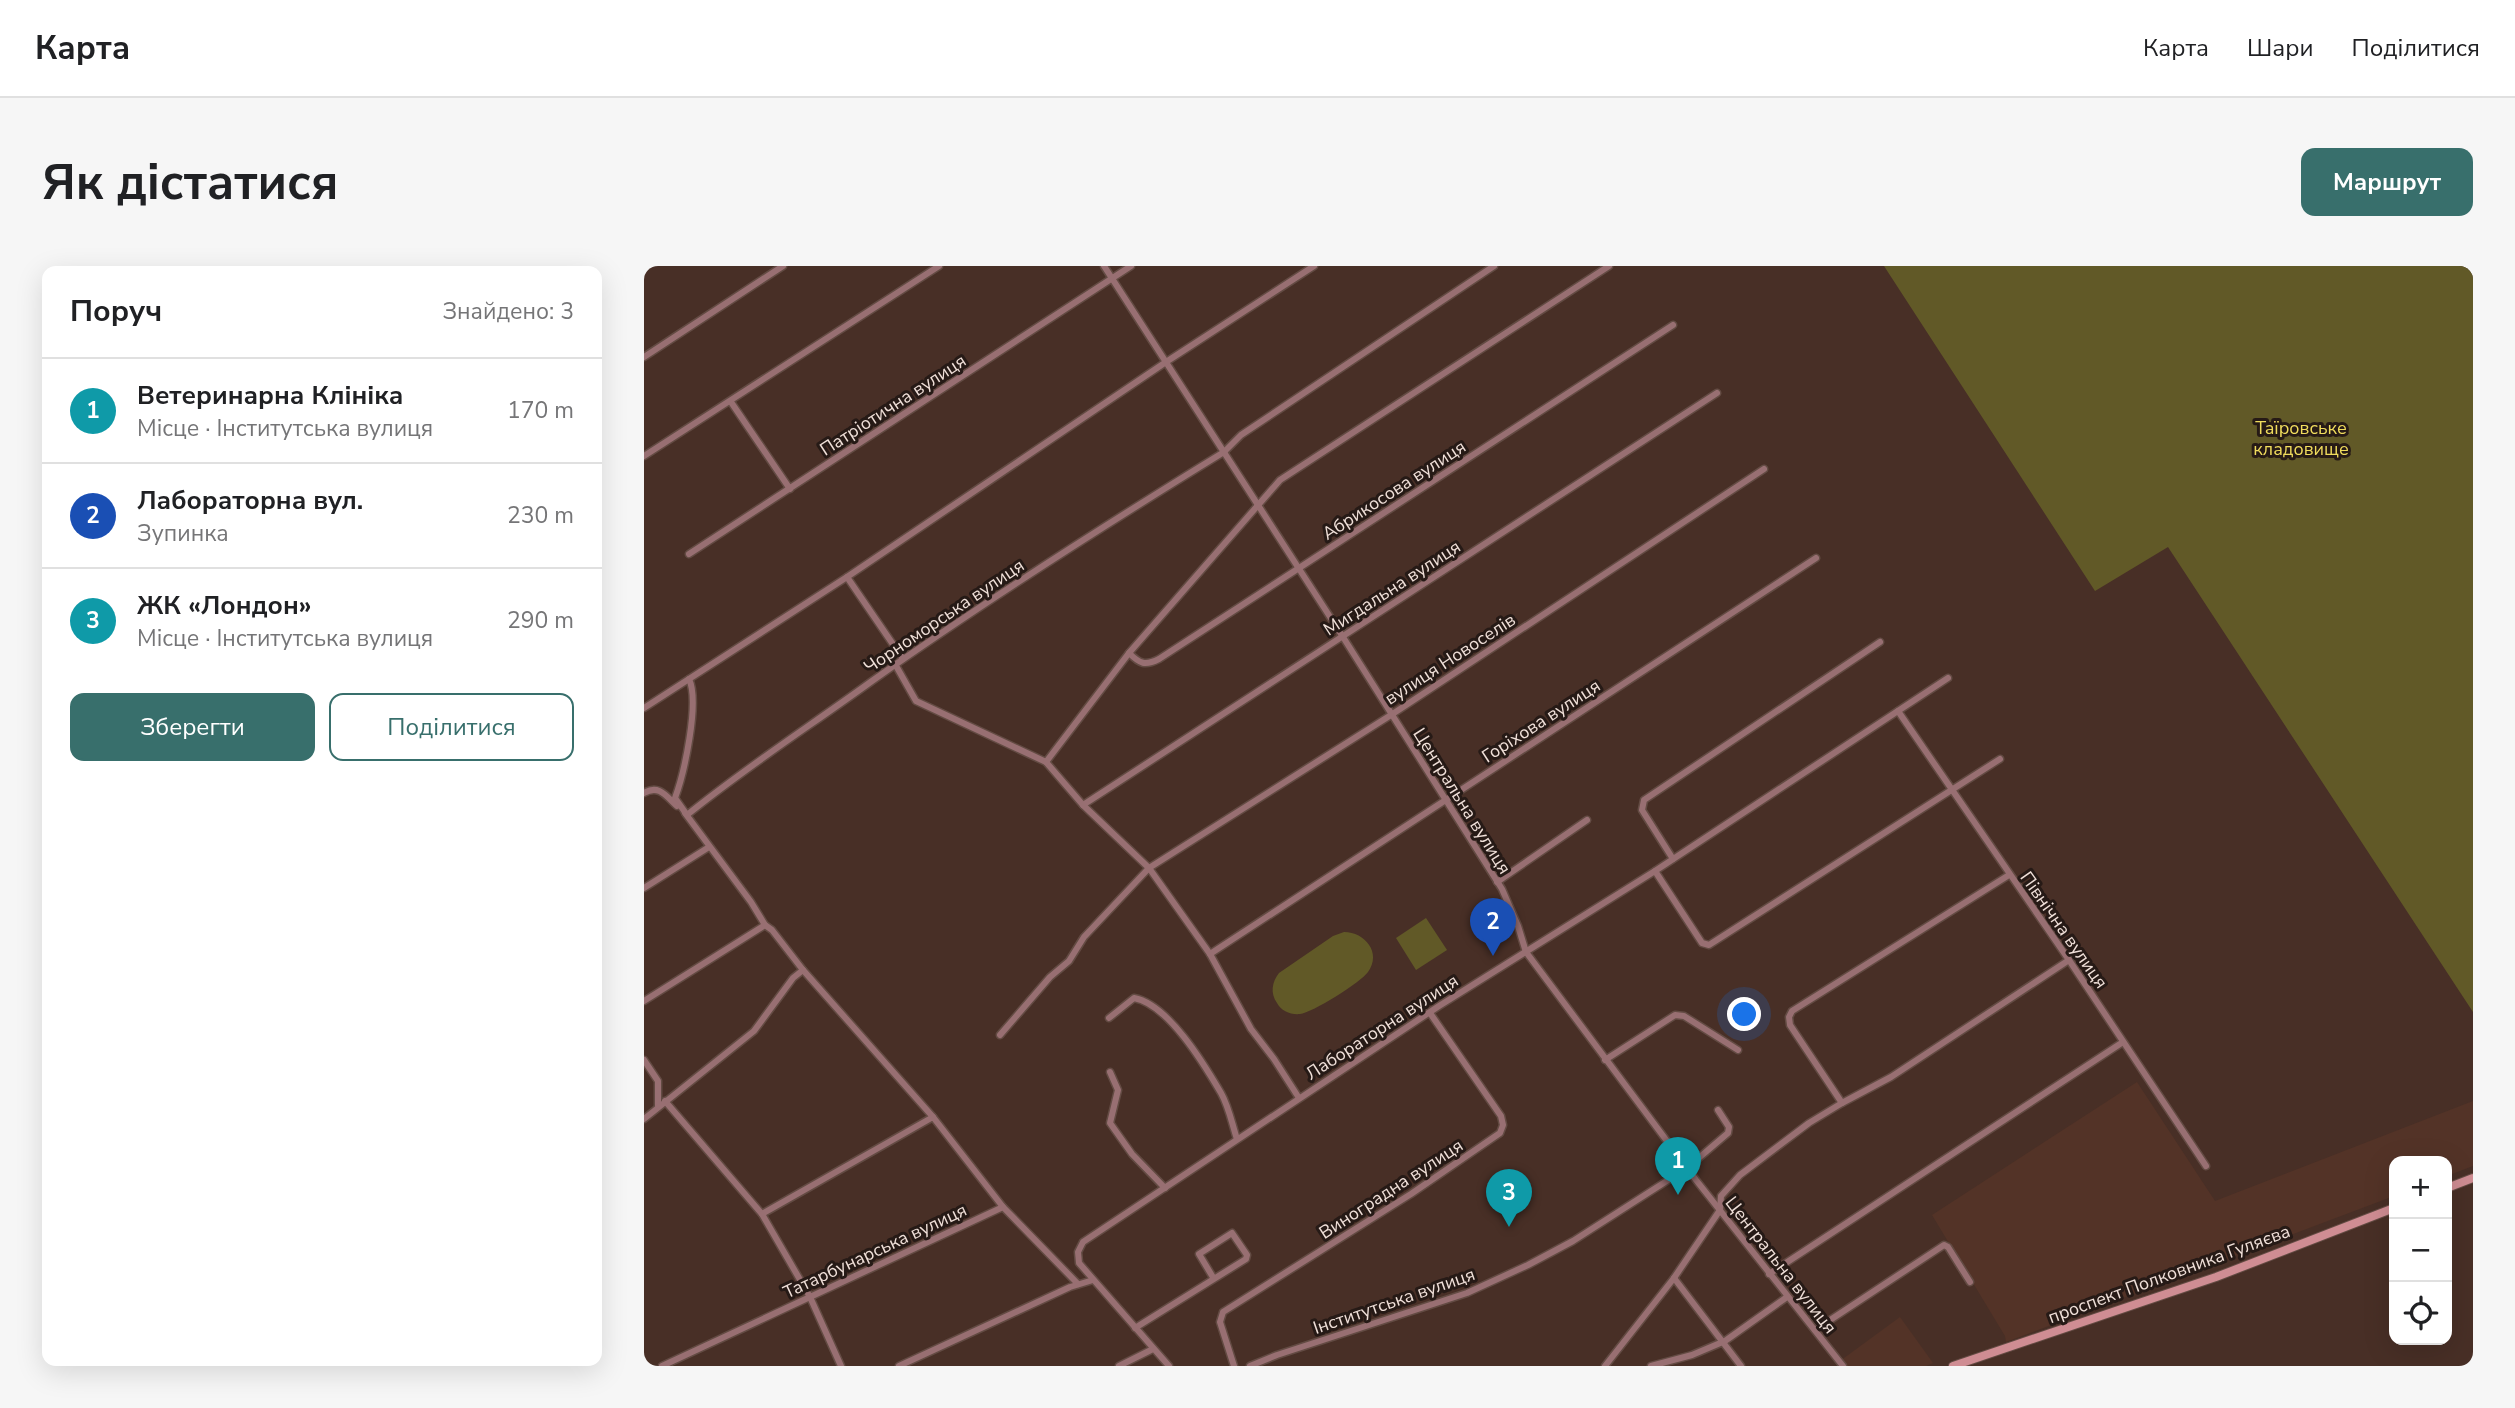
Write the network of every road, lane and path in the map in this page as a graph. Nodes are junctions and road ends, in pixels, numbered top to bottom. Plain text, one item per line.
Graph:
1 (783, 266) edge
2 (939, 266) edge
3 (1104, 266) edge
4 (1131, 266) edge
5 (1314, 266) edge
6 (1494, 266) edge
7 (1609, 266) edge
8 (1112, 278) junction
9 (1673, 325) dead end
10 (644, 356) edge
11 (1166, 362) junction
12 (1717, 393) dead end
13 (731, 402) junction
14 (1224, 452) junction
15 (644, 456) edge
16 (1764, 469) dead end
17 (790, 489) junction
18 (1258, 504) junction
19 (690, 554) dead end
20 (1816, 558) dead end
21 (1299, 568) junction
22 (847, 577) junction
23 (1343, 637) junction
24 (1880, 642) dead end
25 (1129, 653) junction
26 (903, 659) junction
27 (895, 664) junction
28 (1948, 678) dead end
29 (689, 679) junction
30 (644, 708) edge
31 (1898, 711) junction
32 (1391, 715) junction
33 (2000, 759) dead end
34 (1046, 762) junction
35 (1952, 788) junction
36 (644, 793) edge
37 (1446, 800) junction
38 (1083, 805) junction
39 (687, 815) junction
40 (1587, 820) dead end
41 (709, 847) junction
42 (1673, 859) junction
43 (1149, 868) junction
44 (1655, 872) junction
45 (2009, 875) junction
46 (1497, 882) junction
47 (644, 888) edge
48 (765, 925) junction
49 (1526, 952) junction
50 (1210, 954) junction
51 (2069, 960) junction
52 (803, 970) junction
53 (644, 1001) edge
54 (1430, 1013) junction
55 (1109, 1018) dead end
56 (1000, 1035) dead end
57 (2123, 1042) junction
58 (1738, 1050) dead end
59 (644, 1060) edge
60 (1605, 1060) junction
61 (1110, 1072) dead end
62 (1299, 1098) junction
63 (665, 1101) junction
64 (1842, 1103) junction
65 (659, 1107) junction
66 (1718, 1110) dead end
67 (933, 1117) junction
68 (644, 1119) edge
69 (1237, 1139) junction
70 (2206, 1166) dead end
71 (1687, 1168) junction
72 (2473, 1178) edge
73 (2452, 1186) edge
74 (1165, 1188) junction
75 (1003, 1207) junction
76 (1720, 1210) junction
77 (2389, 1210) edge
78 (762, 1214) junction
79 (1769, 1273) junction
80 (1674, 1278) junction
81 (1214, 1279) junction
82 (1093, 1280) junction
83 (1970, 1282) dead end
84 (1078, 1284) junction
85 (810, 1297) junction
86 (1787, 1297) junction
87 (1135, 1328) junction
88 (1815, 1330) junction
89 (1723, 1341) junction
90 (1153, 1349) junction
91 (662, 1366) edge
92 (841, 1366) edge
93 (899, 1366) edge
94 (1119, 1366) edge
95 (1169, 1366) edge
96 (1234, 1366) edge
97 (1250, 1366) edge
98 (1605, 1366) edge
99 (1651, 1366) edge
100 (1741, 1366) edge
101 (1843, 1366) edge
102 (1953, 1366) edge

1 - 10 street
2 - 13 street
3 - 8 street, Центральна вулиця
4 - 8 street, Патріотична вулиця
5 - 11 street
6 - 14 street, Чорноморська вулиця
7 - 18 street
8 - 11 street, Центральна вулиця
8 - 17 street, Патріотична вулиця
9 - 21 street, Абрикосова вулиця
11 - 14 street, Центральна вулиця
11 - 22 street
12 - 23 street, Мигдальна вулиця
13 - 15 street
13 - 17 street
14 - 18 street, Центральна вулиця
14 - 26 street, Чорноморська вулиця
16 - 32 street, вулиця Новоселів
17 - 19 street, Патріотична вулиця
18 - 21 street, Центральна вулиця
18 - 25 street
20 - 37 street, Горіхова вулиця
21 - 23 street, Центральна вулиця
21 - 25 street, Абрикосова вулиця
22 - 26 street
22 - 29 street
23 - 32 street, Центральна вулиця
23 - 38 street, Мигдальна вулиця
24 - 42 street
25 - 34 street
26 - 27 street, Чорноморська вулиця
27 - 34 street
27 - 39 street, Чорноморська вулиця
28 - 31 street, Лабораторна вулиця
29 - 30 street
29 - 39 street
31 - 35 street, Північна вулиця
31 - 42 street, Лабораторна вулиця
32 - 37 street, Центральна вулиця
32 - 43 street, вулиця Новоселів
33 - 35 street
34 - 38 street
35 - 44 street
35 - 45 street, Північна вулиця
36 - 39 street
37 - 46 street, Центральна вулиця
37 - 50 street, Горіхова вулиця
38 - 43 street
39 - 41 street
40 - 46 street
41 - 47 street
41 - 48 street
42 - 44 street, Лабораторна вулиця
43 - 50 street
43 - 56 street, вулиця Новоселів
44 - 49 street, Лабораторна вулиця
45 - 51 street, Північна вулиця
45 - 64 street
46 - 49 street, Центральна вулиця
48 - 52 street
48 - 53 street
49 - 54 street, Лабораторна вулиця
49 - 60 street, Центральна вулиця
50 - 62 street
51 - 57 street, Північна вулиця
51 - 64 street
52 - 63 street
52 - 67 street
54 - 62 street, Лабораторна вулиця
54 - 96 street, Виноградна вулиця
55 - 69 street
57 - 70 street, Північна вулиця
57 - 79 street
58 - 60 street
59 - 65 street
60 - 71 street, Центральна вулиця
61 - 74 street
62 - 69 street, Лабораторна вулиця
63 - 65 street
63 - 78 street
64 - 76 street
65 - 68 street
66 - 71 street, Інститутська вулиця
67 - 75 street
67 - 78 street
69 - 74 street, Лабораторна вулиця
71 - 76 street, Центральна вулиця
71 - 97 street, Інститутська вулиця
72 - 73 main road
74 - 82 street, Лабораторна вулиця
75 - 84 street
75 - 85 street, Татарбунарська вулиця
76 - 79 street, Центральна вулиця
76 - 80 street
77 - 102 main road, проспект Полковника Гуляєва
78 - 85 street
79 - 86 street, Центральна вулиця
80 - 89 street
80 - 98 street
81 - 81 street
81 - 87 street
82 - 84 street
82 - 87 street
83 - 88 street
84 - 93 street
85 - 91 street, Татарбунарська вулиця
85 - 92 street
86 - 88 street, Центральна вулиця
86 - 89 street
87 - 90 street
88 - 101 street, Центральна вулиця
89 - 99 street
89 - 100 street
90 - 94 street
90 - 95 street

